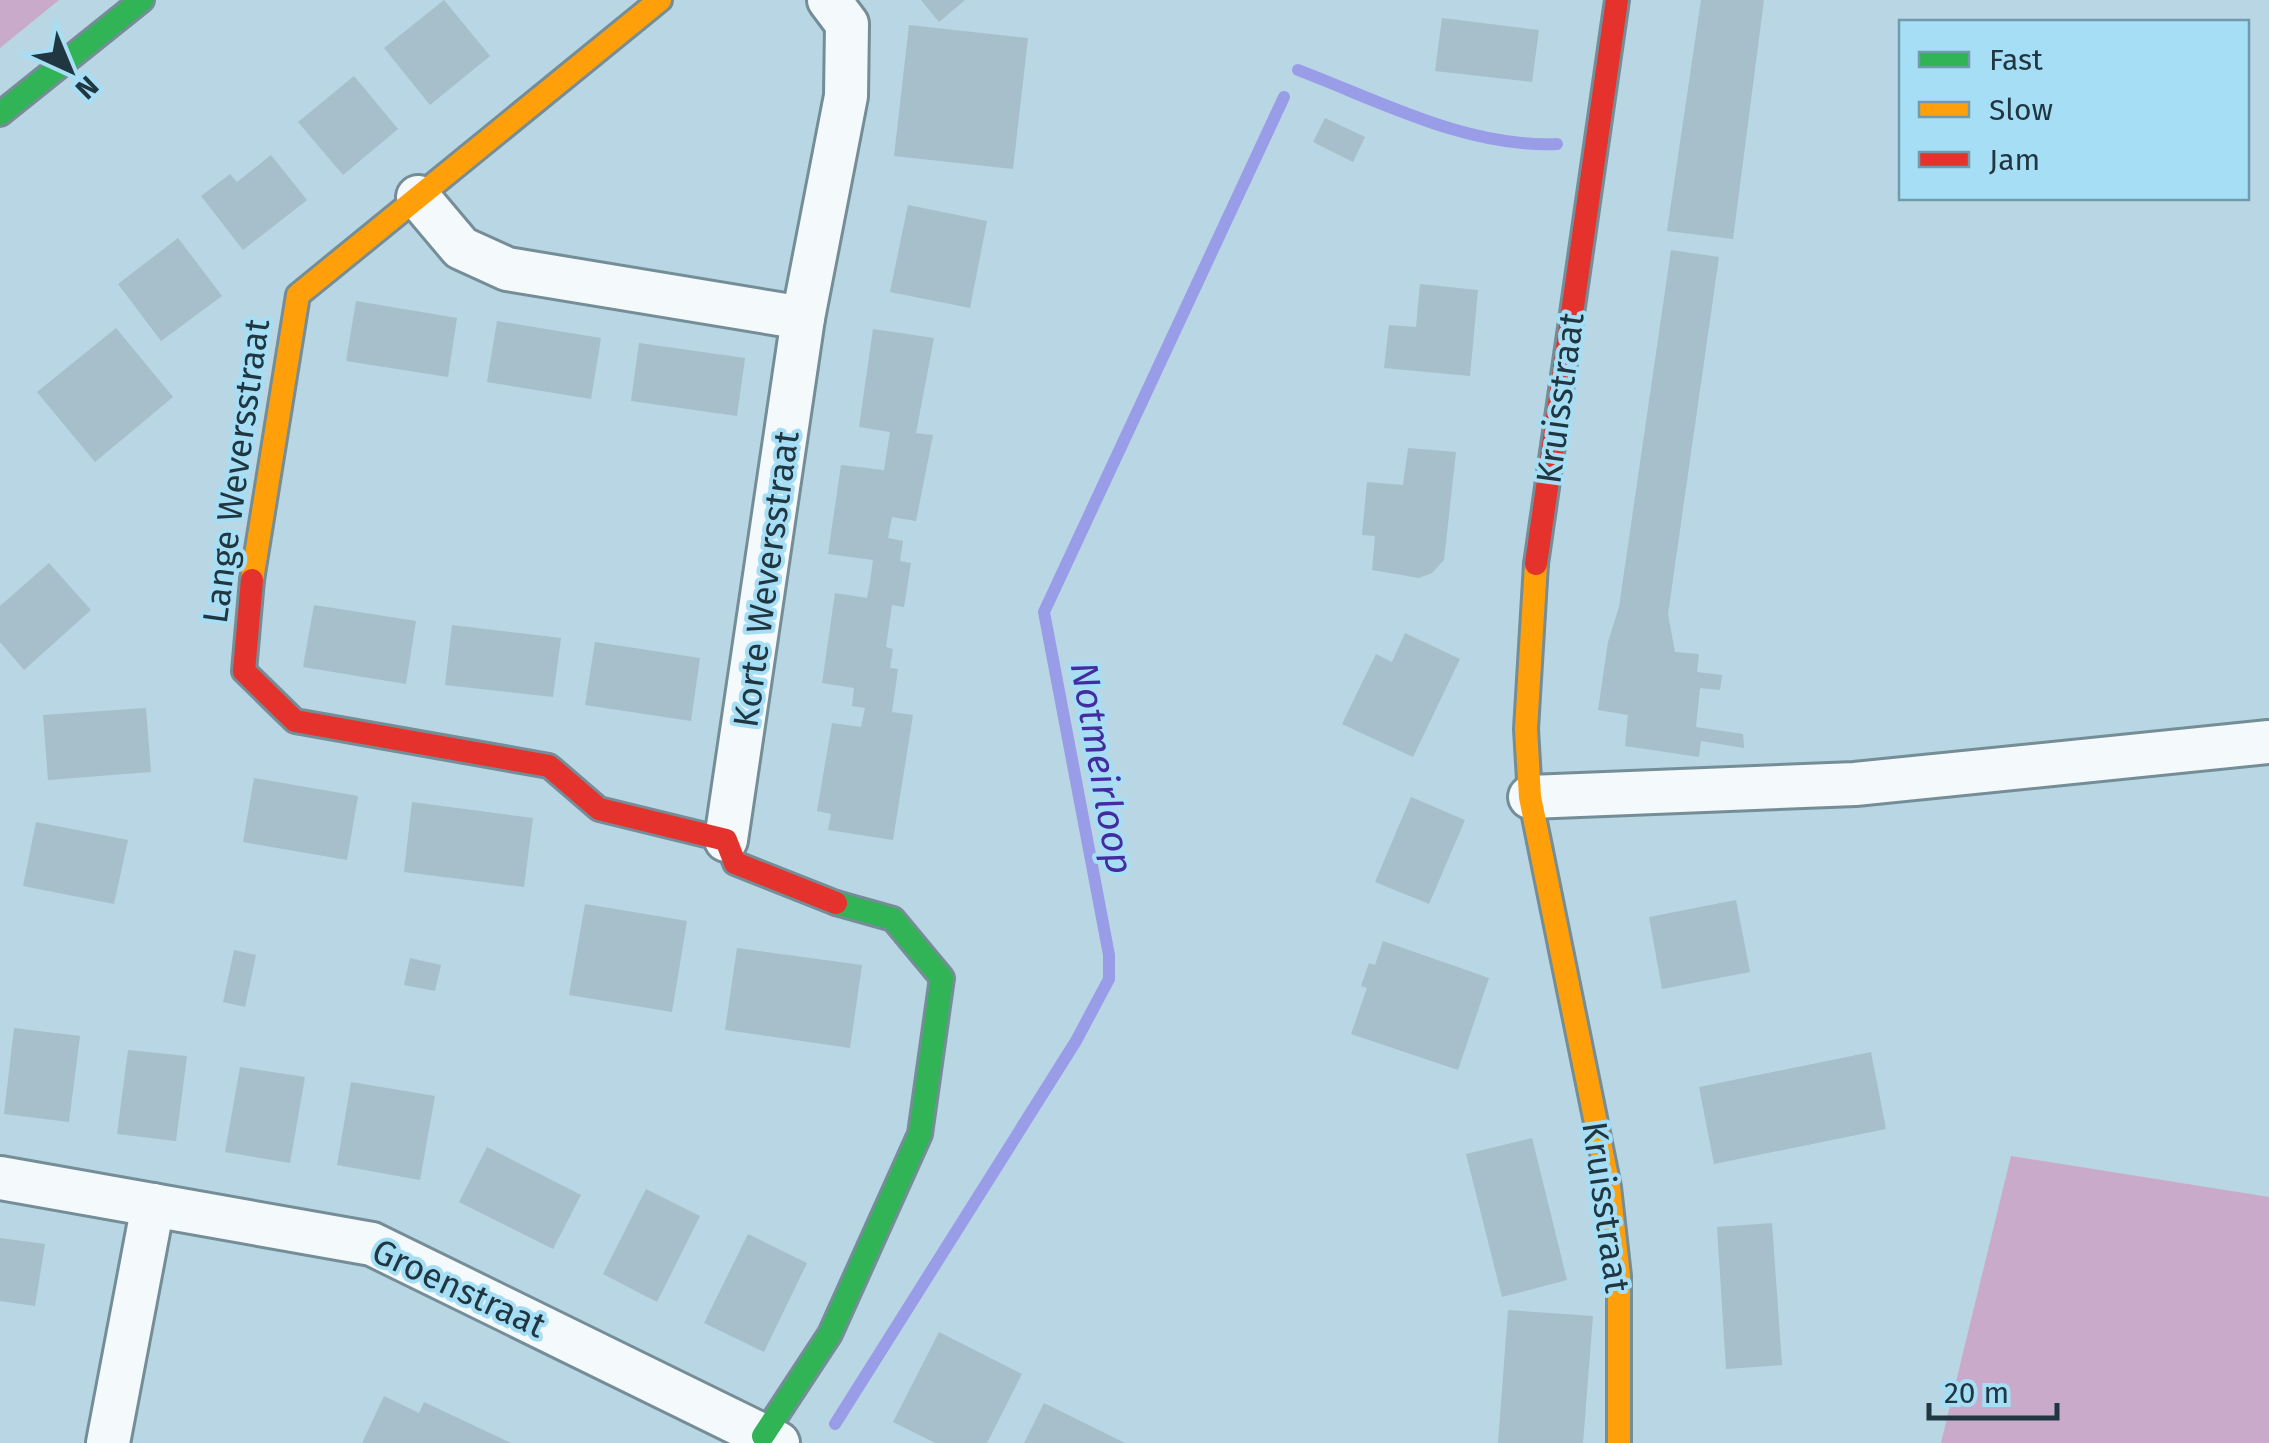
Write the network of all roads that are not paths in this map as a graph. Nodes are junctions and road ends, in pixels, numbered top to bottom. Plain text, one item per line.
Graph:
1 (142, 0) edge
2 (660, 0) edge
3 (829, 0) edge
4 (1617, 0) edge
5 (0, 114) edge
6 (418, 197) junction
7 (803, 318) junction
8 (2269, 742) edge
9 (1530, 798) junction
10 (726, 840) junction
11 (0, 1178) edge
12 (153, 1205) junction
13 (771, 1440) edge
14 (108, 1443) edge
15 (1618, 1443) edge

1 - 5 street
2 - 6 street, Lange Weversstraat
3 - 7 street, Korte Weversstraat
4 - 9 street, Kruisstraat
6 - 7 street
6 - 10 street, Lange Weversstraat
7 - 10 street, Korte Weversstraat
8 - 9 street
9 - 15 street, Kruisstraat
10 - 13 street
11 - 12 street, Groenstraat
12 - 13 street, Groenstraat
12 - 14 street

